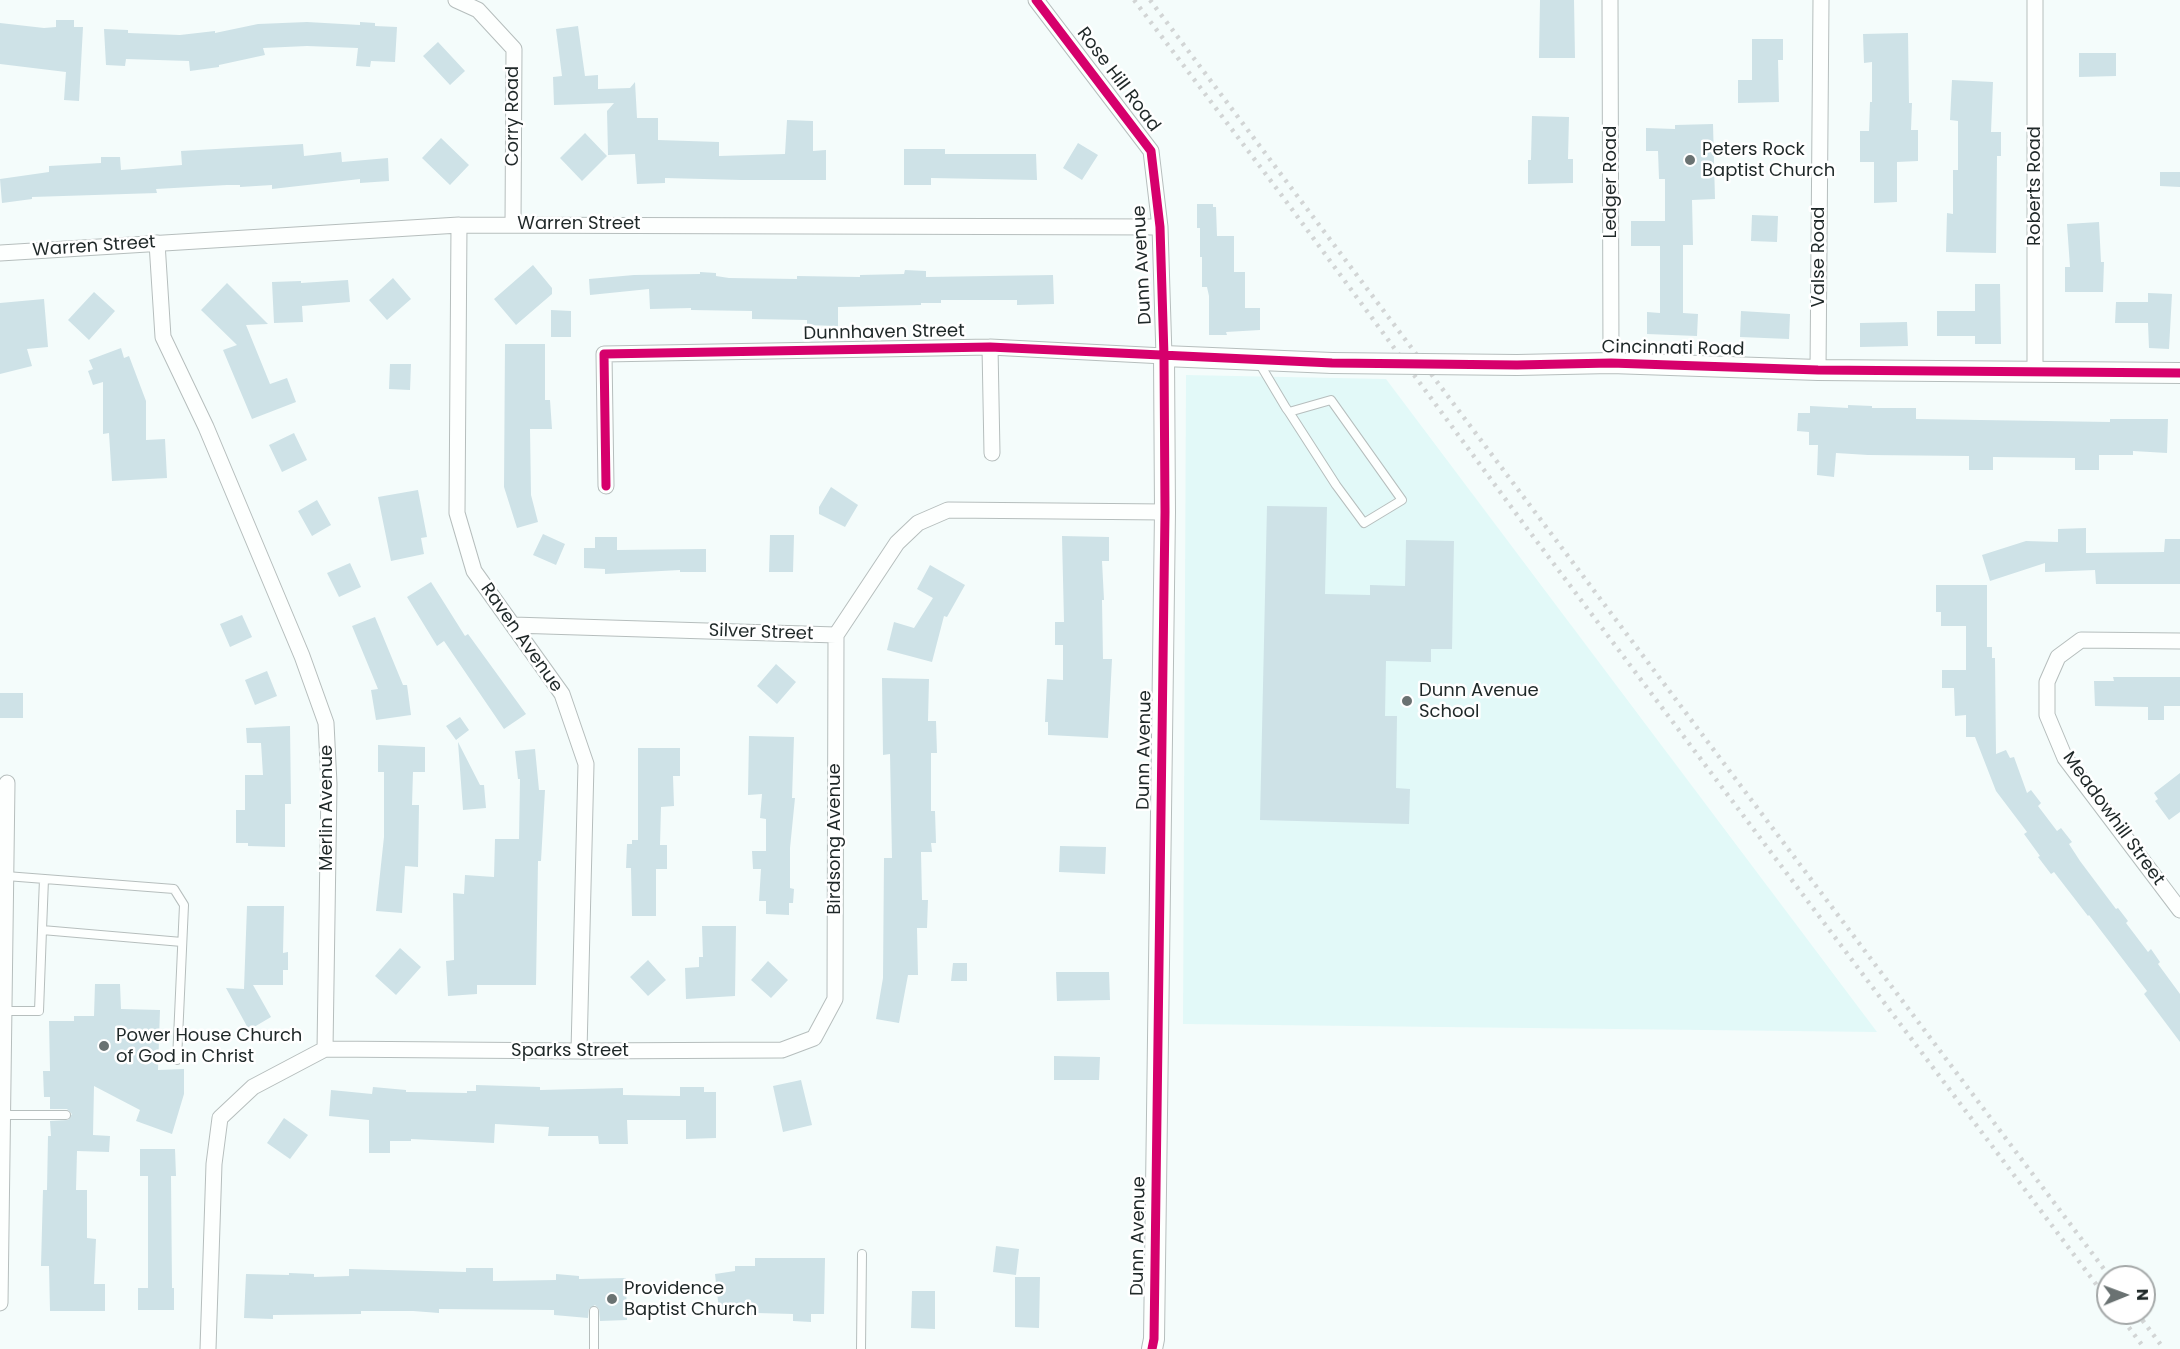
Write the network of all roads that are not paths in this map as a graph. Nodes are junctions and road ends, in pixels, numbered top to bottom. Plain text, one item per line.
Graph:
1 (456, 0) edge
2 (1036, 0) edge
3 (1610, 0) edge
4 (1821, 0) edge
5 (2035, 0) edge
6 (1151, 151) joint
7 (513, 224) junction
8 (459, 225) junction
9 (1160, 227) junction
10 (157, 243) junction
11 (0, 253) edge
12 (990, 347) junction
13 (1164, 356) junction
14 (1257, 360) junction
15 (1611, 363) junction
16 (1818, 370) junction
17 (2035, 372) junction
18 (2180, 373) edge
19 (1289, 412) junction
20 (992, 453) dead end
21 (606, 486) dead end
22 (1165, 512) junction
23 (513, 625) junction
24 (836, 635) junction
25 (2180, 641) edge
26 (7, 783) dead end
27 (6, 876) junction
28 (44, 879) junction
29 (2180, 910) edge
30 (42, 930) junction
31 (182, 942) junction
32 (2, 1011) edge
33 (814, 1038) joint
34 (325, 1049) junction
35 (579, 1051) junction
36 (177, 1060) dead end
37 (3, 1114) junction
38 (66, 1115) dead end
39 (862, 1254) dead end
40 (0, 1304) edge
41 (594, 1311) dead end
42 (208, 1349) edge
43 (594, 1349) edge
44 (861, 1349) edge
45 (1152, 1349) edge

1 - 7 street, Corry Road
2 - 6 street, Rose Hill Road
3 - 15 street, Ledger Road
4 - 16 street, Valse Road
5 - 17 street, Roberts Road
6 - 9 street, Dunn Avenue
7 - 8 street, Warren Street
7 - 9 street, Warren Street
8 - 10 street, Warren Street
8 - 23 street, Raven Avenue
9 - 13 street, Dunn Avenue
10 - 11 street, Warren Street
10 - 34 street, Merlin Avenue
12 - 13 street, Dunnhaven Street
12 - 20 street
12 - 21 street, Dunnhaven Street
13 - 14 street, Cincinnati Road
13 - 22 street, Dunn Avenue
14 - 15 street, Cincinnati Road, bridge
14 - 19 lane
15 - 16 street, Cincinnati Road
16 - 17 street, Cincinnati Road
17 - 18 street, Cincinnati Road
19 - 19 lane
22 - 24 street, Silver Street
22 - 45 street, Dunn Avenue
23 - 24 street, Silver Street
23 - 35 street, Raven Avenue
24 - 33 street, Birdsong Avenue
25 - 29 street, Meadowhill Street
26 - 27 street
27 - 28 lane
27 - 32 street
28 - 30 lane
28 - 31 lane
30 - 31 lane
30 - 32 lane
31 - 36 lane
32 - 37 street
33 - 35 street, Sparks Street
34 - 35 street, Sparks Street
34 - 42 street
37 - 38 lane
37 - 40 street
39 - 44 lane
41 - 43 lane

